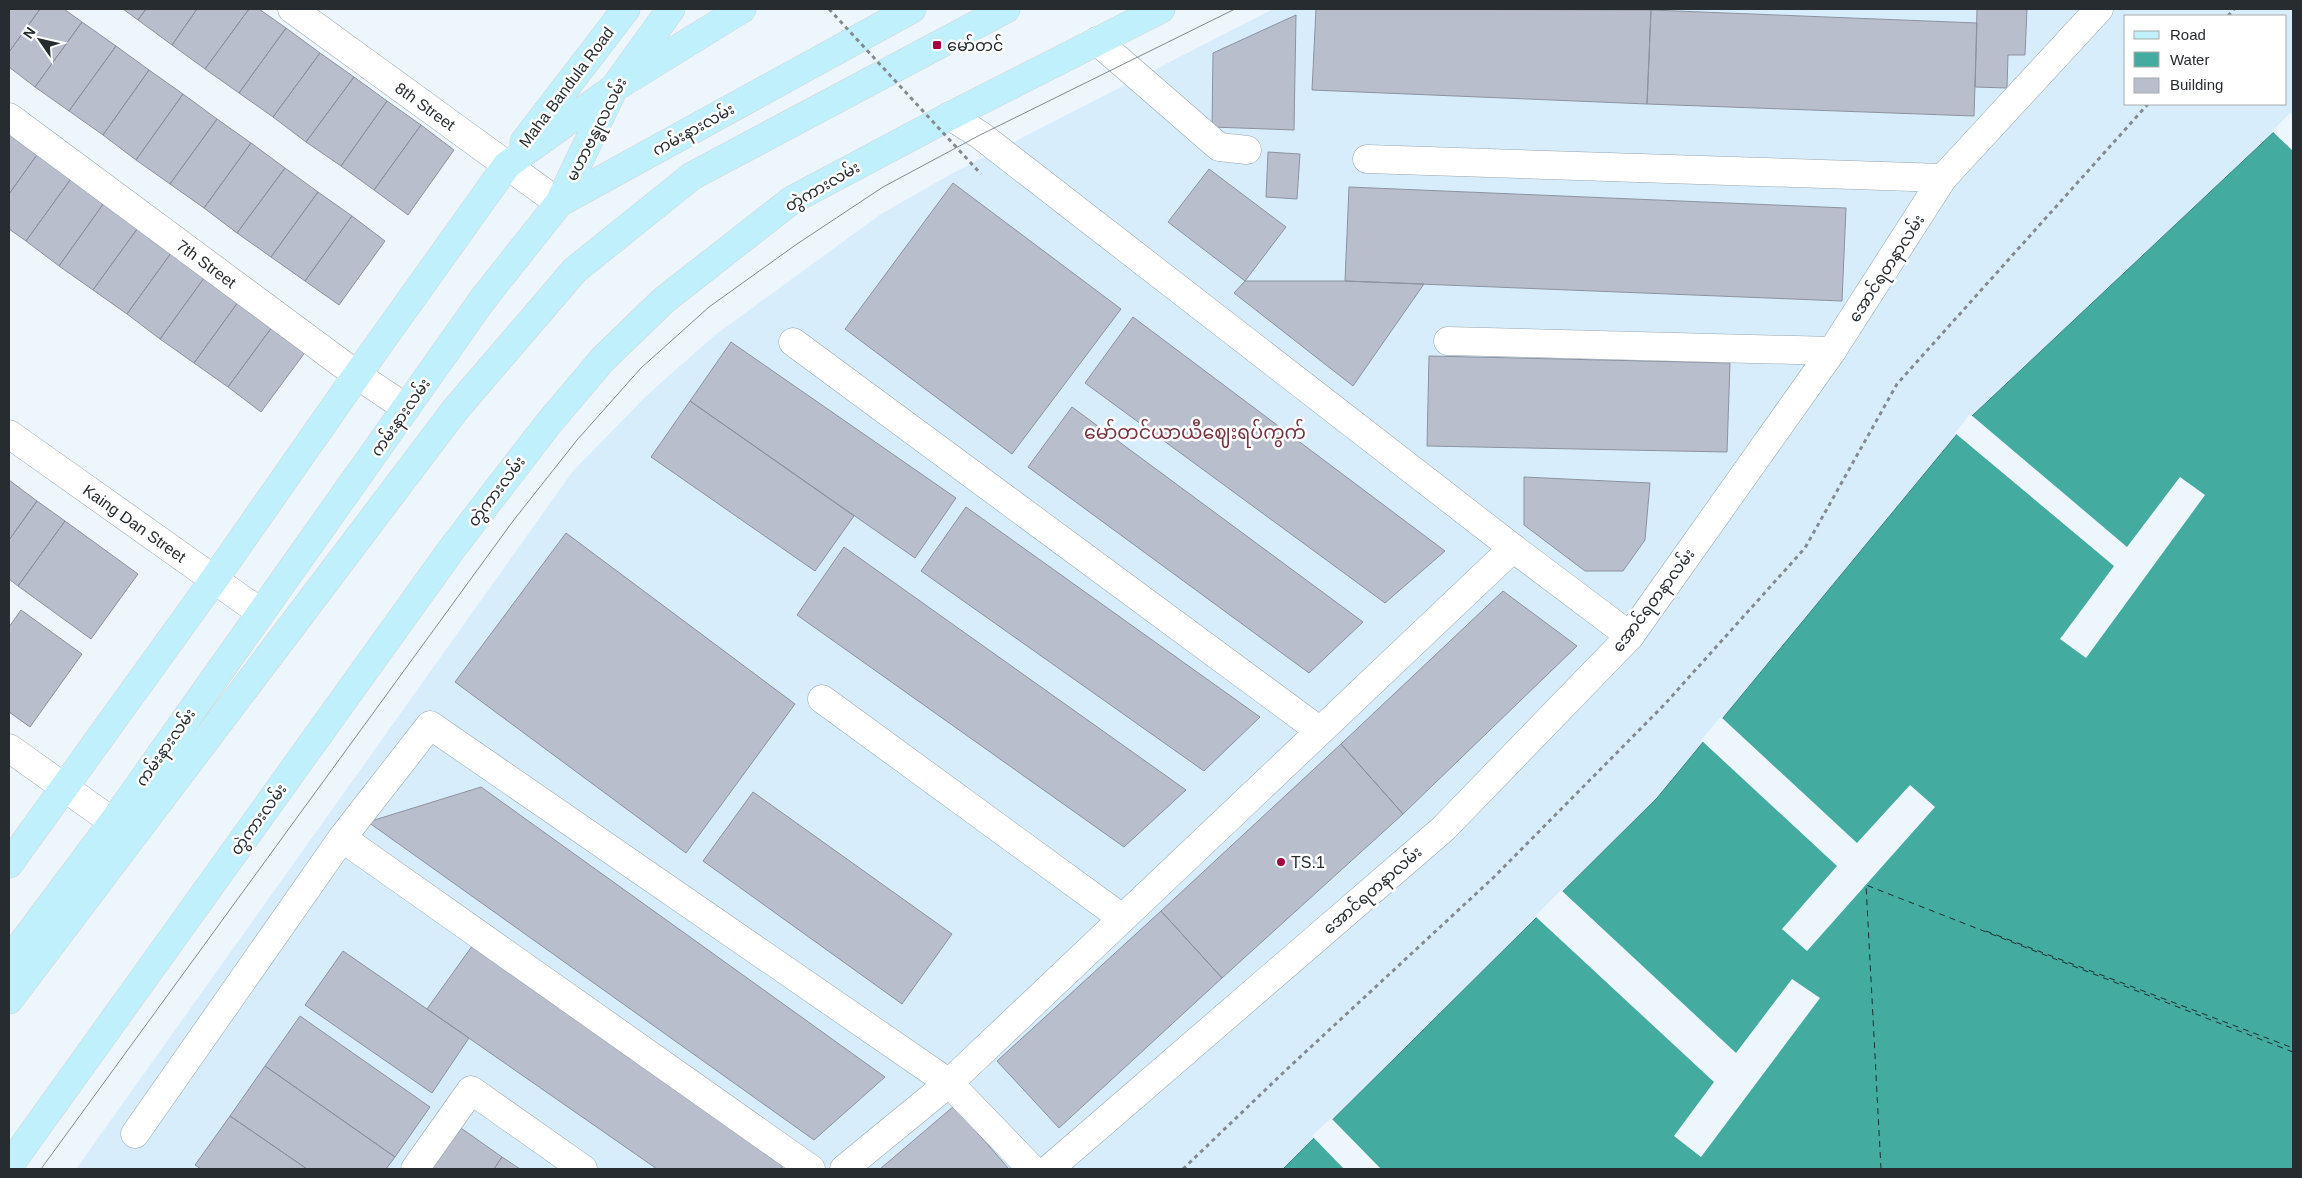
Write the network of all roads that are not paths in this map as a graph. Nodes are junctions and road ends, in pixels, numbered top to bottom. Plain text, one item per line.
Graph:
1 (292, 9) edge
2 (626, 9) edge
3 (671, 9) edge
4 (742, 9) edge
5 (912, 9) edge
6 (1006, 9) edge
7 (1161, 9) edge
8 (2095, 10) edge
9 (1097, 41) junction
10 (614, 88) junction
11 (950, 116) junction
12 (9, 117) edge
13 (1247, 150) dead end
14 (1367, 159) dead end
15 (507, 165) junction
16 (1943, 178) junction
17 (559, 203) junction
18 (1448, 341) dead end
19 (793, 342) dead end
20 (1832, 352) junction
21 (357, 375) junction
22 (406, 408) junction
23 (9, 434) edge
24 (1513, 548) junction
25 (213, 581) junction
26 (260, 612) junction
27 (1630, 636) junction
28 (822, 699) dead end
29 (1320, 731) junction
30 (9, 748) edge
31 (65, 789) junction
32 (113, 822) junction
33 (342, 838) junction
34 (9, 864) edge
35 (1122, 918) junction
36 (9, 961) edge
37 (9, 1000) edge
38 (949, 1083) junction
39 (134, 1134) dead end
40 (9, 1166) edge
41 (415, 1169) edge
42 (583, 1169) edge
43 (811, 1169) edge
44 (844, 1169) edge
45 (1032, 1169) edge
46 (1049, 1169) edge

1 - 15 street, 8th Street
2 - 15 main road, Maha Bandula Road
3 - 10 main road, မဟာဗန္ဓုလလမ်း
4 - 10 main road
5 - 17 main road, ကမ်းနားလမ်း
6 - 37 main road
7 - 9 main road, တွဲကားလမ်း
8 - 16 street, အောင်ရတနာလမ်း
9 - 11 main road, တွဲကားလမ်း
9 - 13 street
10 - 15 main road
10 - 17 main road, မဟာဗန္ဓုလလမ်း
11 - 24 street
11 - 40 main road, တွဲကားလမ်း
12 - 21 street, 7th Street
14 - 16 street
15 - 17 street, 8th Street
15 - 21 main road
16 - 20 street, အောင်ရတနာလမ်း
17 - 22 main road, ကမ်းနားလမ်း
18 - 20 street
19 - 29 street
20 - 27 street, အောင်ရတနာလမ်း
21 - 22 street, 7th Street
21 - 25 main road
22 - 26 main road, ကမ်းနားလမ်း
23 - 25 street, Kaing Dan Street
24 - 27 street
24 - 29 street
25 - 26 street, Kaing Dan Street
25 - 31 main road
26 - 32 main road, ကမ်းနားလမ်း
27 - 46 street, အောင်ရတနာလမ်း
28 - 35 street
29 - 35 street
30 - 31 street
31 - 32 street
31 - 34 main road
32 - 36 main road, ကမ်းနားလမ်း
33 - 38 street
33 - 39 street
33 - 43 street
35 - 38 street
38 - 44 street
38 - 45 street
41 - 42 street

